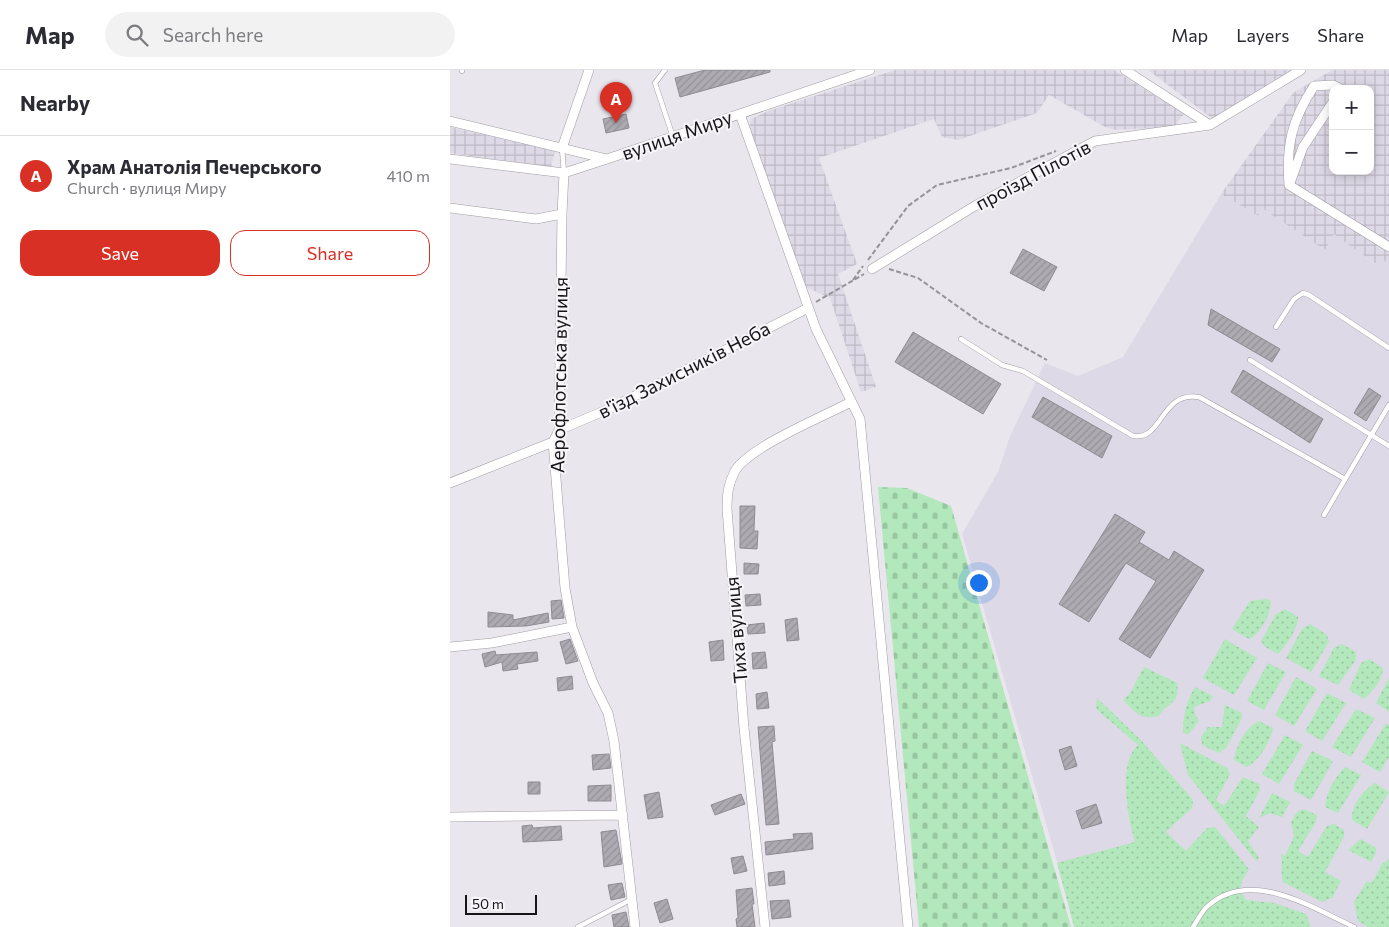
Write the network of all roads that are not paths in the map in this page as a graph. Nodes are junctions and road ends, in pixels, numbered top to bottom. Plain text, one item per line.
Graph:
1 (589, 70) edge
2 (665, 70) edge
3 (870, 70) edge
4 (1125, 70) edge
5 (1302, 70) edge
6 (858, 72) edge
7 (1329, 85) edge
8 (1329, 108) edge
9 (740, 114) junction
10 (450, 121) edge
11 (1210, 125) junction
12 (673, 137) junction
13 (562, 148) junction
14 (450, 159) edge
15 (607, 159) junction
16 (564, 173) junction
17 (1290, 185) junction
18 (450, 208) edge
19 (562, 214) junction
20 (1389, 247) edge
21 (872, 269) road end
22 (808, 308) junction
23 (1276, 327) dead end
24 (961, 339) dead end
25 (1389, 348) edge
26 (1250, 360) dead end
27 (852, 402) junction
28 (1389, 405) edge
29 (559, 430) junction
30 (1371, 435) junction
31 (553, 442) junction
32 (1389, 446) edge
33 (1346, 478) junction
34 (450, 483) edge
35 (1324, 515) dead end
36 (572, 628) junction
37 (450, 647) edge
38 (622, 815) junction
39 (450, 817) edge
40 (633, 899) junction
41 (578, 927) edge
42 (635, 927) edge
43 (765, 927) edge
44 (908, 927) edge
45 (1193, 927) edge
46 (1354, 927) edge

1 - 13 street
2 - 12 lane
3 - 6 street, вулиця Миру
4 - 11 street
5 - 11 street, проїзд Пілотів
6 - 9 street, вулиця Миру
7 - 17 street
8 - 17 street
9 - 12 street, вулиця Миру
9 - 22 street
10 - 13 street, вулиця Миру
11 - 21 street, проїзд Пілотів
12 - 15 street, вулиця Миру
13 - 15 street, вулиця Миру
13 - 16 lane
14 - 16 street
15 - 16 street
16 - 19 street, Аерофлотська вулиця
17 - 20 street
18 - 19 street
19 - 29 street, Аерофлотська вулиця
22 - 27 street
22 - 29 street, в'їзд Захисників Неба
23 - 25 lane
24 - 33 lane
26 - 30 lane
27 - 43 street, Тиха вулиця
27 - 44 street
28 - 30 lane
29 - 31 street, Аерофлотська вулиця
30 - 32 lane
30 - 33 lane
31 - 34 street
31 - 36 street, Аерофлотська вулиця
33 - 35 lane
36 - 37 street
36 - 38 street, Аерофлотська вулиця
38 - 39 street
38 - 40 street, Аерофлотська вулиця
40 - 41 lane
40 - 42 street, Аерофлотська вулиця
45 - 46 lane

